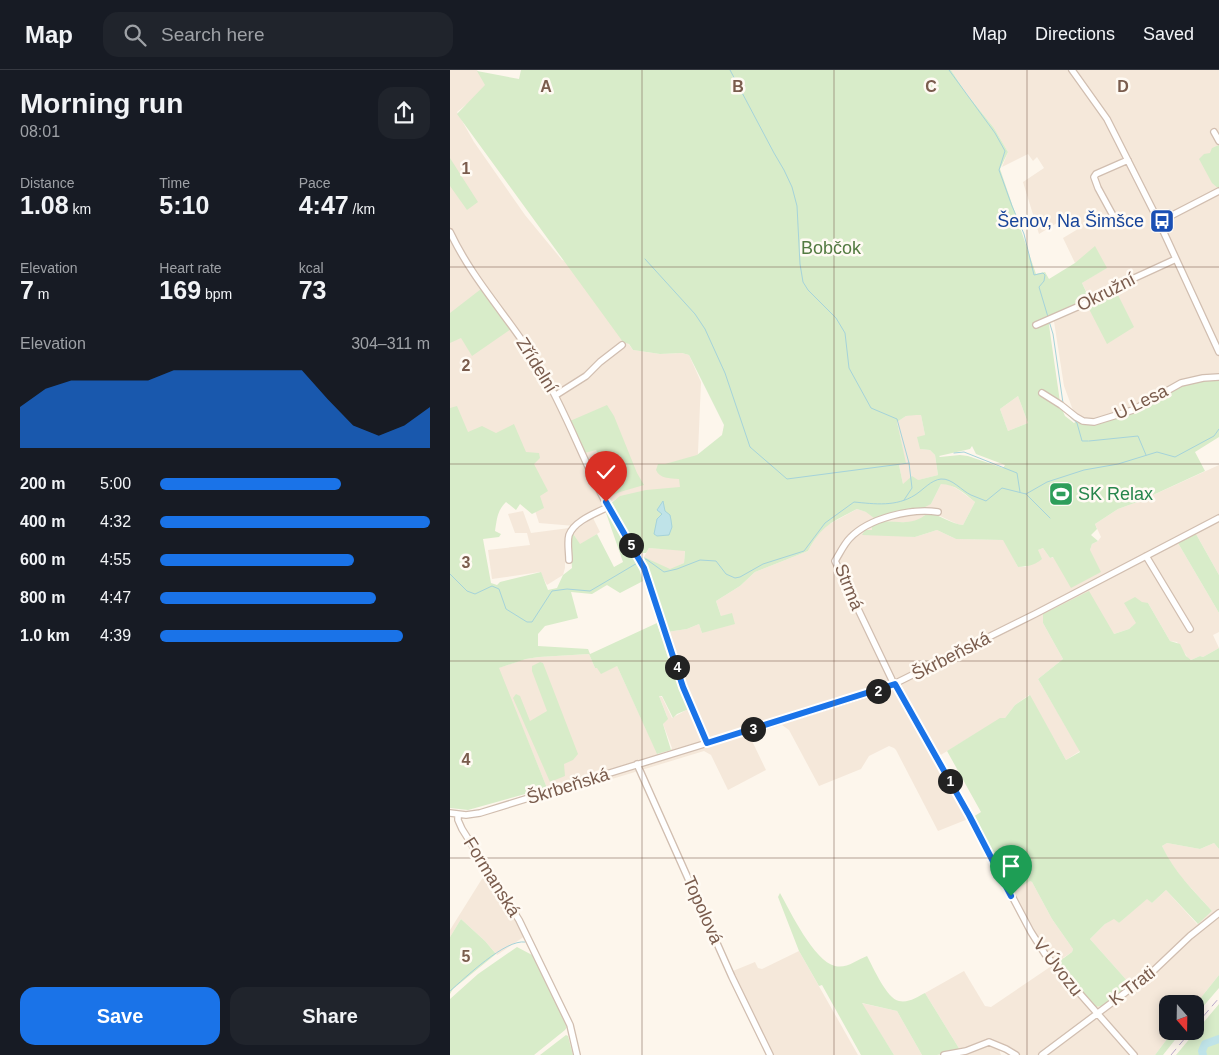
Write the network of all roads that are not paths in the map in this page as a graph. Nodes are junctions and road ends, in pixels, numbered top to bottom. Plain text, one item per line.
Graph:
1 (1072, 70) edge
2 (1214, 132) dead end
3 (1219, 141) edge
4 (1128, 160) junction
5 (1219, 191) edge
6 (1116, 221) dead end
7 (1159, 222) junction
8 (450, 232) edge
9 (1176, 259) junction
10 (1036, 325) dead end
11 (622, 345) dead end
12 (1219, 352) edge
13 (1219, 377) edge
14 (1042, 393) dead end
15 (556, 395) junction
16 (608, 507) junction
17 (938, 512) dead end
18 (1219, 518) edge
19 (1146, 556) junction
20 (569, 560) dead end
21 (1190, 629) dead end
22 (895, 684) junction
23 (707, 743) junction
24 (637, 764) junction
25 (450, 812) edge
26 (458, 814) junction
27 (1219, 913) edge
28 (1096, 1013) junction
29 (577, 1055) edge
30 (770, 1055) edge
31 (944, 1055) edge
32 (1016, 1055) edge
33 (1042, 1055) edge
34 (1134, 1055) edge

1 - 4 street
2 - 3 street
4 - 6 street
4 - 7 street
5 - 7 street
7 - 9 street
8 - 15 street, Zřídelní
9 - 10 street, Okružní
9 - 12 street
11 - 15 street
13 - 14 street, U Lesa
15 - 16 street, Zřídelní
16 - 20 street
16 - 23 street, Zřídelní
17 - 22 street, Strmá
18 - 19 street, Škrbeňská
19 - 21 street
19 - 22 street, Škrbeňská
22 - 23 street, Škrbeňská
22 - 28 street, V Úvozu
23 - 24 street, Škrbeňská
24 - 26 street, Škrbeňská
24 - 30 street, Topolová
25 - 26 street, Formanská
26 - 29 street, Formanská
27 - 28 street, K Trati
28 - 33 street, K Trati
28 - 34 street, V Úvozu
31 - 32 street

